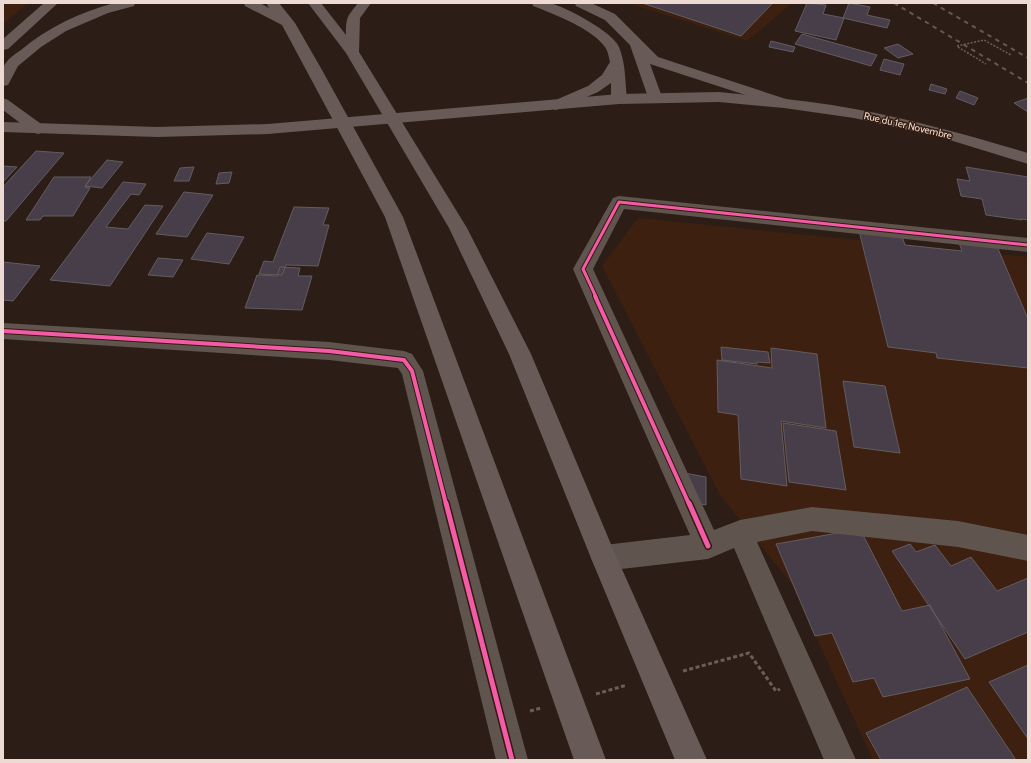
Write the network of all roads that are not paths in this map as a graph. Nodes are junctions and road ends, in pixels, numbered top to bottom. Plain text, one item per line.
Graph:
1 (52, 3) edge
2 (129, 3) edge
3 (250, 3) edge
4 (272, 3) edge
5 (314, 3) edge
6 (365, 3) edge
7 (538, 3) edge
8 (581, 3) edge
9 (288, 23) junction
10 (636, 44) junction
11 (3, 46) edge
12 (352, 52) junction
13 (617, 62) junction
14 (7, 68) edge
15 (3, 82) edge
16 (654, 97) junction
17 (619, 99) junction
18 (3, 103) edge
19 (784, 103) junction
20 (556, 105) junction
21 (5, 129) edge
22 (38, 129) junction
23 (1028, 159) edge
24 (1028, 245) edge
25 (3, 331) edge
26 (740, 533) junction
27 (708, 546) junction
28 (1028, 548) edge
29 (604, 558) junction
30 (512, 760) edge
31 (590, 760) edge
32 (691, 760) edge
33 (840, 760) edge

1 - 11 highway
2 - 14 highway
3 - 9 highway
4 - 9 highway
5 - 12 highway
6 - 12 highway
7 - 13 highway
8 - 10 highway
9 - 31 highway
10 - 16 highway
10 - 19 highway
12 - 29 highway
13 - 17 highway
13 - 20 highway
14 - 15 highway
16 - 17 main road, Rue du 1er Novembre
16 - 19 main road, Rue du 1er Novembre
17 - 20 main road, Rue du 1er Novembre
18 - 22 highway
19 - 23 main road, Rue du 1er Novembre
20 - 22 main road, Rue du 1er Novembre
21 - 22 main road, Rue du 1er Novembre
24 - 27 street
25 - 30 street
26 - 27 street
26 - 28 street
26 - 33 street
27 - 29 street
29 - 32 highway

